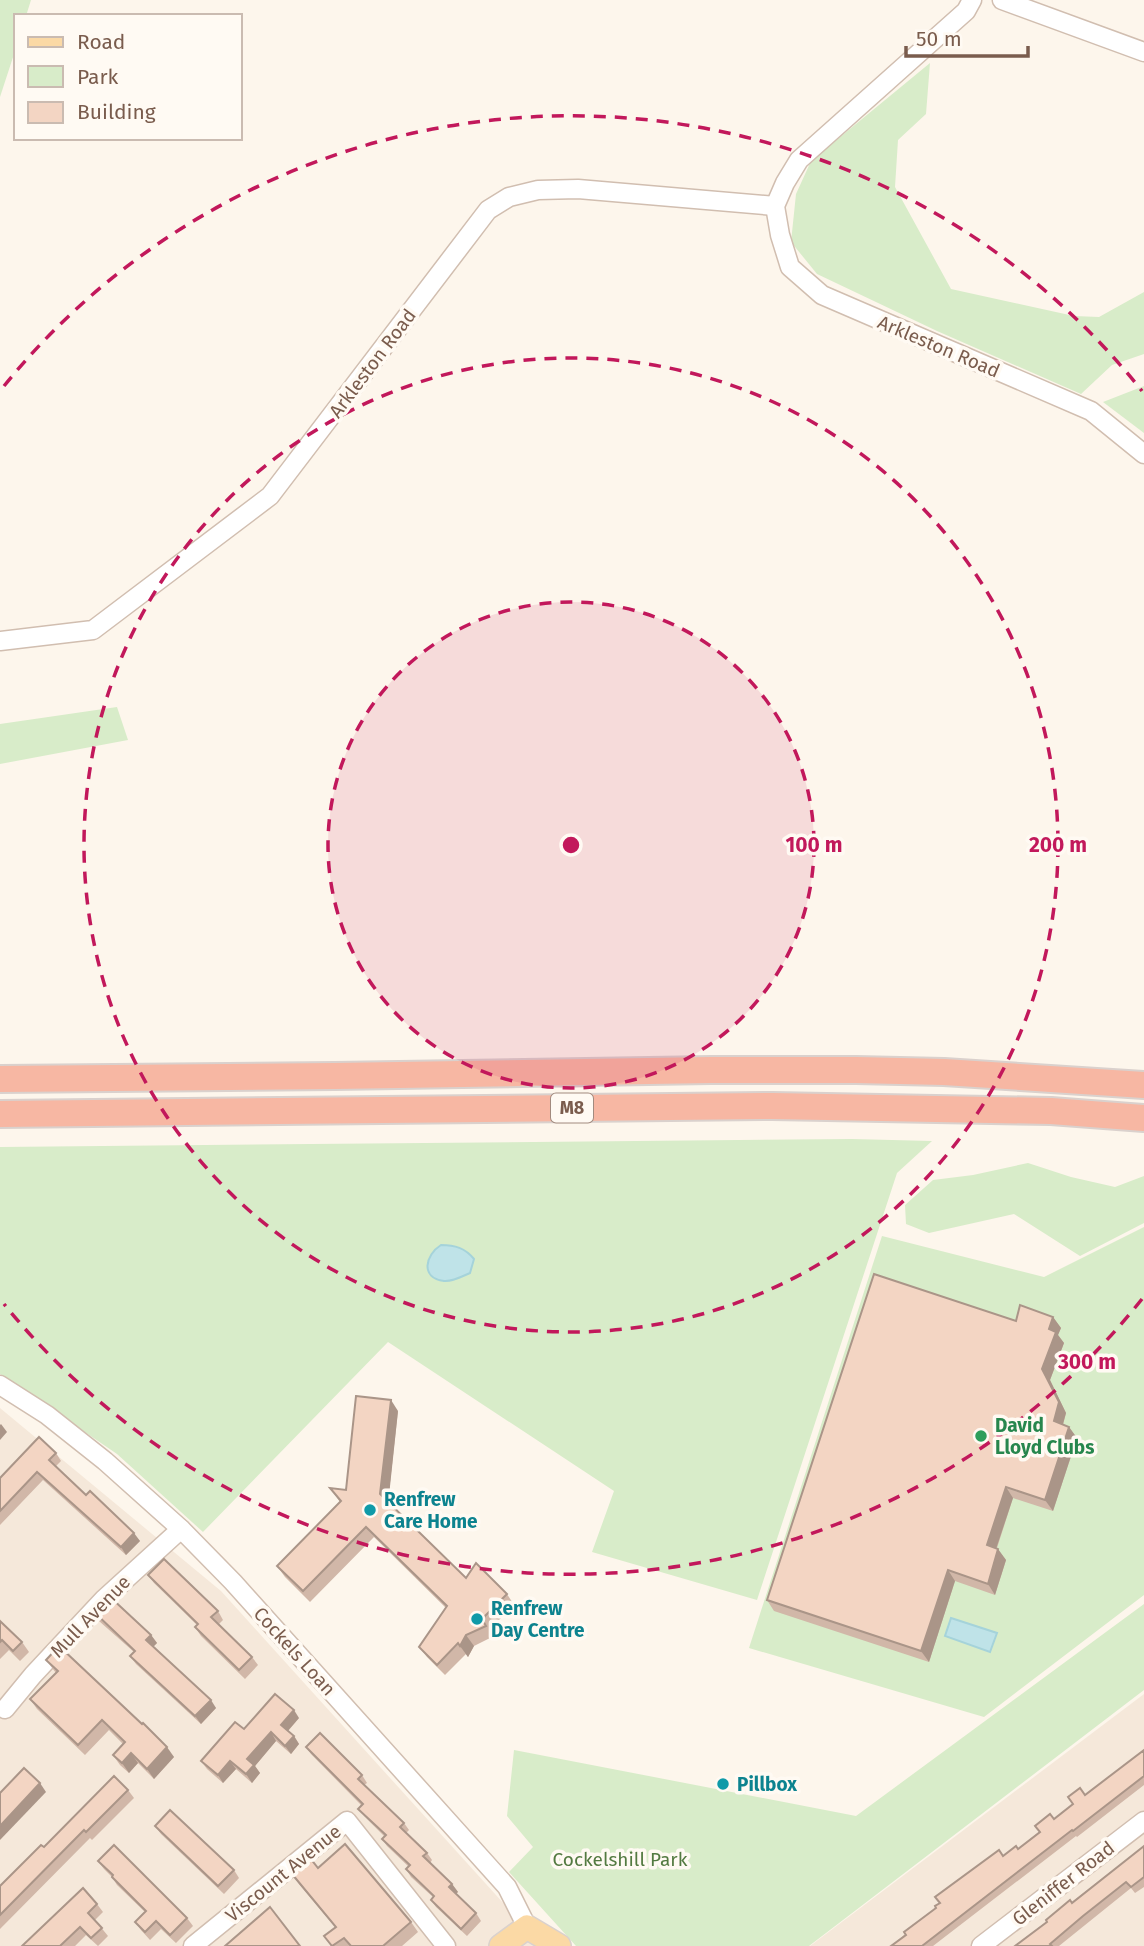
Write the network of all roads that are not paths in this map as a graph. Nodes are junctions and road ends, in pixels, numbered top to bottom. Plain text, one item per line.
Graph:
1 (972, 0) edge
2 (1002, 0) edge
3 (1144, 52) edge
4 (775, 206) junction
5 (1144, 454) edge
6 (0, 641) edge
7 (0, 1079) edge
8 (1144, 1085) edge
9 (0, 1114) edge
10 (1144, 1118) edge
11 (0, 1385) edge
12 (181, 1529) junction
13 (5, 1709) dead end
14 (1144, 1821) edge
15 (527, 1927) junction
16 (193, 1946) edge
17 (446, 1946) edge
18 (501, 1946) edge
19 (559, 1946) edge
20 (981, 1946) edge

1 - 4 street
2 - 3 street
4 - 5 street, Arkleston Road
4 - 6 street, Arkleston Road
7 - 8 highway, M8
9 - 10 highway, M8
11 - 12 street, Cockels Loan
12 - 13 street, Mull Avenue
12 - 15 street, Cockels Loan
14 - 20 street, Gleniffer Road
15 - 18 main road
15 - 19 main road
16 - 17 street, Viscount Avenue

